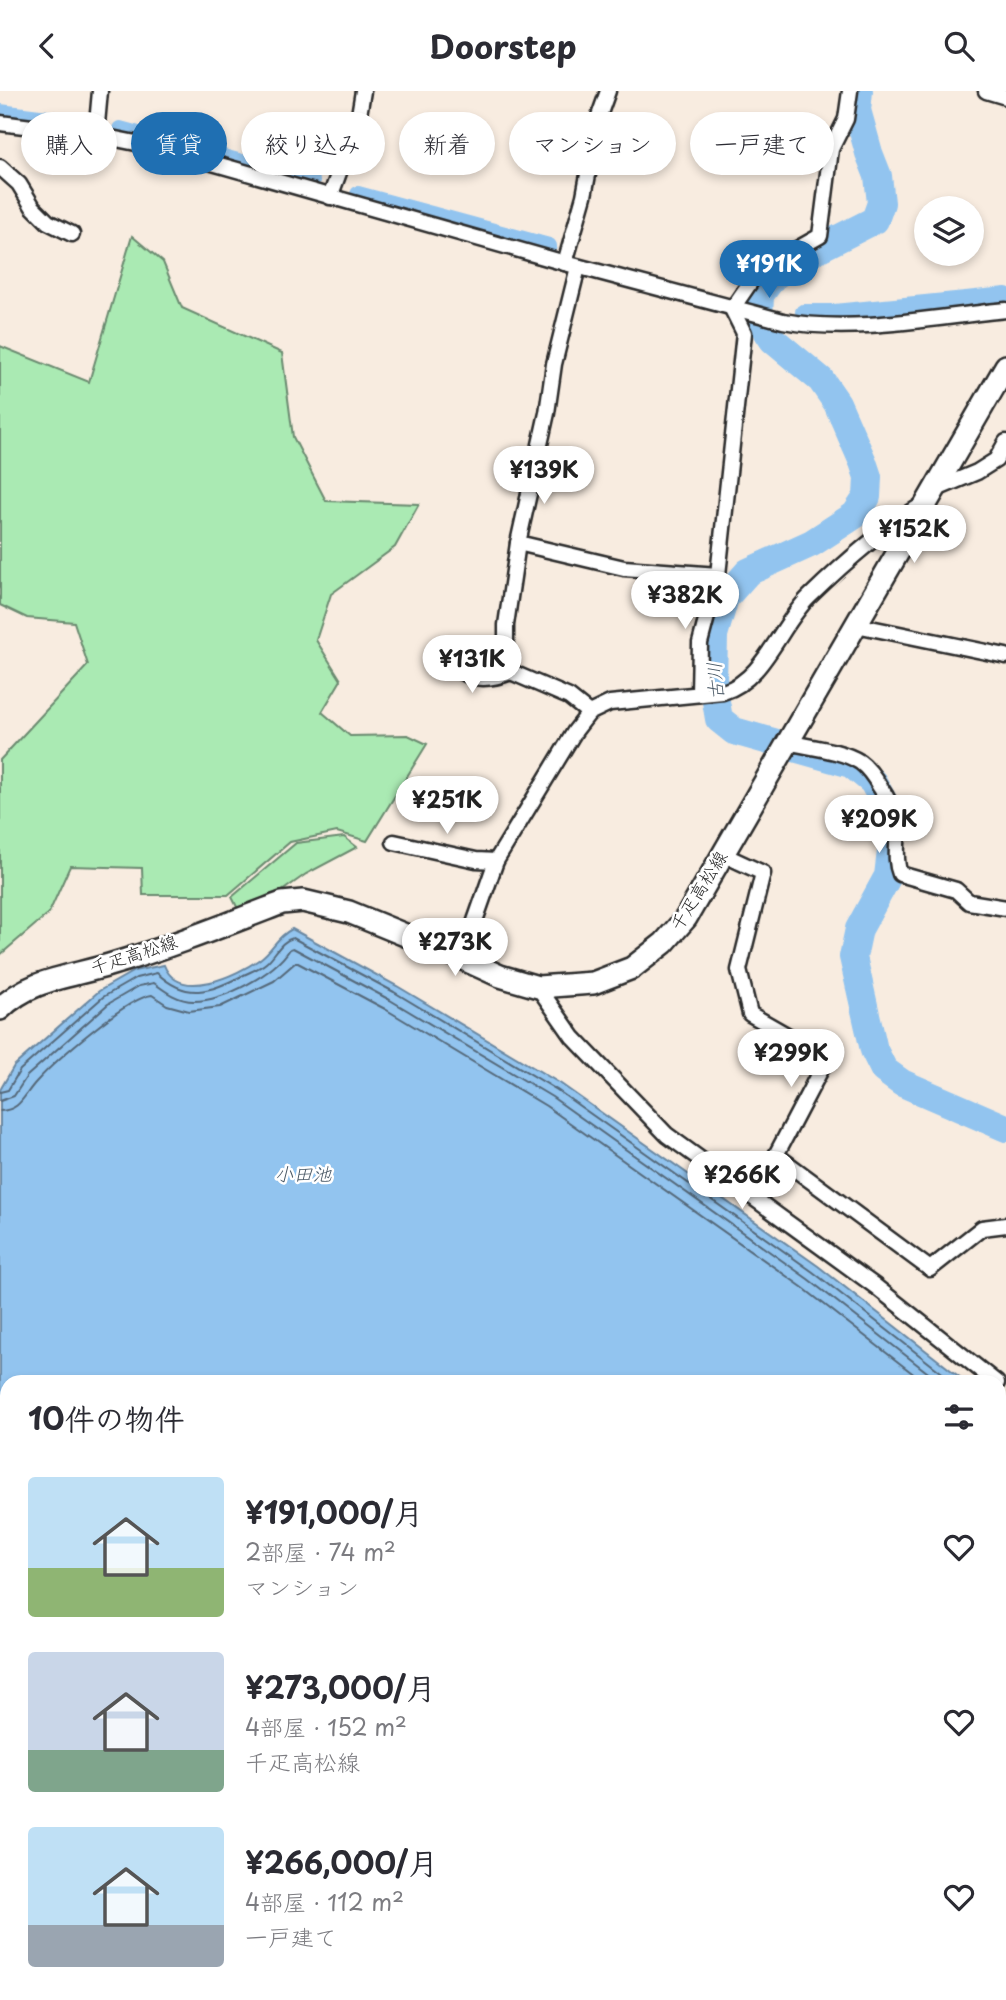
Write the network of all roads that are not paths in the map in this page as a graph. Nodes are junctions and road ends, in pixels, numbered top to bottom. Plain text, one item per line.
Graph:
1 (100, 91) edge
2 (363, 91) edge
3 (607, 91) edge
4 (850, 91) edge
5 (986, 91) edge
6 (1006, 97) edge
7 (97, 112) edge
8 (0, 123) edge
9 (21, 125) edge
10 (117, 138) edge
11 (0, 167) edge
12 (330, 197) junction
13 (72, 234) dead end
14 (571, 265) junction
15 (1006, 310) edge
16 (740, 311) junction
17 (1006, 366) edge
18 (1006, 442) edge
19 (929, 497) junction
20 (517, 543) junction
21 (718, 575) junction
22 (856, 625) junction
23 (1006, 656) edge
24 (442, 660) dead end
25 (511, 673) junction
26 (703, 694) junction
27 (589, 713) junction
28 (783, 748) junction
29 (394, 842) dead end
30 (722, 854) junction
31 (496, 861) junction
32 (1006, 908) edge
33 (462, 958) junction
34 (538, 987) junction
35 (0, 1009) edge
36 (1006, 1225) edge
37 (988, 1375) edge

1 - 7 street
2 - 12 street
3 - 14 street
4 - 16 street
5 - 6 street
8 - 9 street
10 - 12 street
11 - 13 street
12 - 14 street
14 - 16 street
14 - 20 street
15 - 16 street
16 - 21 street
17 - 19 main road, 千疋高松線
18 - 19 street
19 - 22 main road, 千疋高松線
19 - 26 street
20 - 21 street
20 - 25 street
21 - 26 street
22 - 23 street
22 - 28 main road, 千疋高松線
24 - 25 street
25 - 27 street
26 - 27 street
27 - 31 street
28 - 30 main road, 千疋高松線
28 - 32 street
29 - 31 street
30 - 34 main road, 千疋高松線
30 - 36 street
31 - 33 street
33 - 34 main road, 千疋高松線
33 - 35 main road, 千疋高松線
34 - 37 street

